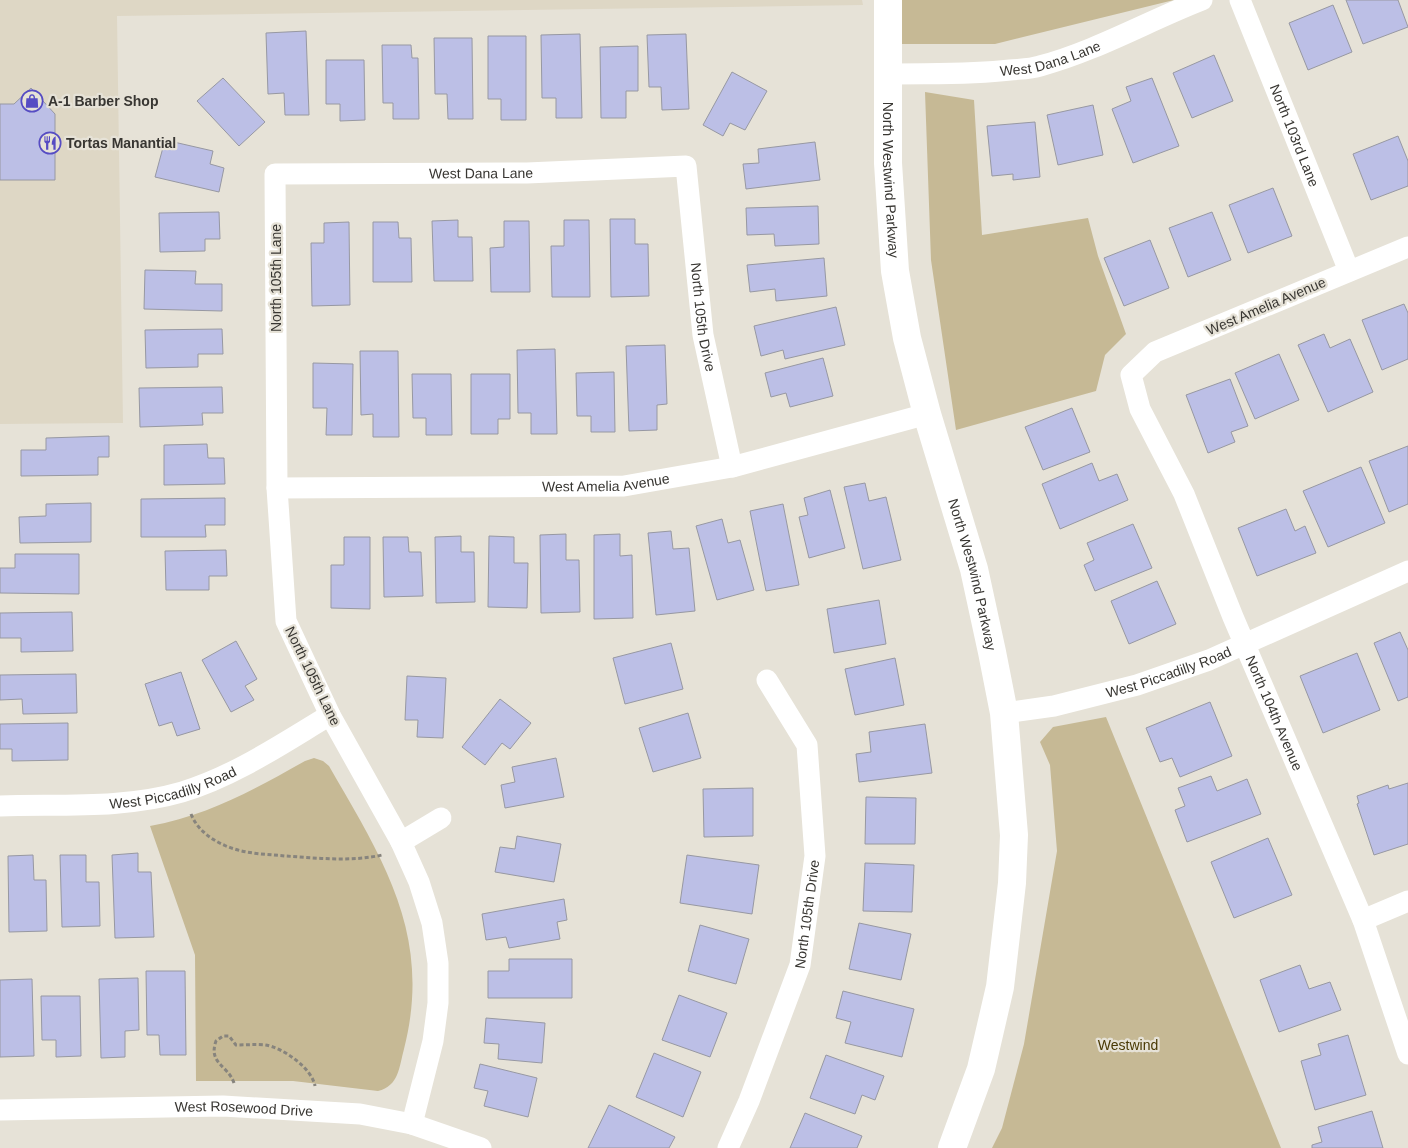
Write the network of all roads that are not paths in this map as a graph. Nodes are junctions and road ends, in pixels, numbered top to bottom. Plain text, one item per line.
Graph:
1 (888, 0) edge
2 (1202, 0) edge
3 (1240, 0) edge
4 (888, 74) junction
5 (686, 166) joint
6 (275, 174) joint
7 (1408, 246) edge
8 (1349, 271) junction
9 (1131, 375) joint
10 (927, 414) junction
11 (732, 467) junction
12 (277, 488) junction
13 (1408, 571) edge
14 (1245, 644) junction
15 (767, 680) dead end
16 (1004, 713) junction
17 (330, 715) junction
18 (0, 806) edge
19 (441, 818) dead end
20 (401, 842) junction
21 (1408, 901) edge
22 (1364, 920) junction
23 (1408, 1054) edge
24 (0, 1110) edge
25 (412, 1124) junction
26 (481, 1148) edge
27 (728, 1148) edge
28 (952, 1148) edge

1 - 4 street, North Westwind Parkway
2 - 4 street, West Dana Lane
3 - 8 street, North 103rd Lane
4 - 10 street, North Westwind Parkway
5 - 6 street, West Dana Lane
5 - 11 street, North 105th Drive
6 - 12 street, North 105th Lane
7 - 8 street, West Amelia Avenue
8 - 9 street, West Amelia Avenue
9 - 14 street, North 104th Avenue
10 - 11 street, West Amelia Avenue
10 - 16 street, North Westwind Parkway
11 - 12 street, West Amelia Avenue
12 - 17 street, North 105th Lane
13 - 14 street, West Piccadilly Road
14 - 16 street, West Piccadilly Road
14 - 22 street, North 104th Avenue
15 - 27 street, North 105th Drive
16 - 28 street, North Westwind Parkway
17 - 18 street, West Piccadilly Road
17 - 20 street, North 105th Lane
19 - 20 street
20 - 25 street, North 105th Lane
21 - 22 street
22 - 23 street, North 104th Avenue
24 - 25 street, West Rosewood Drive
25 - 26 street, West Rosewood Drive

